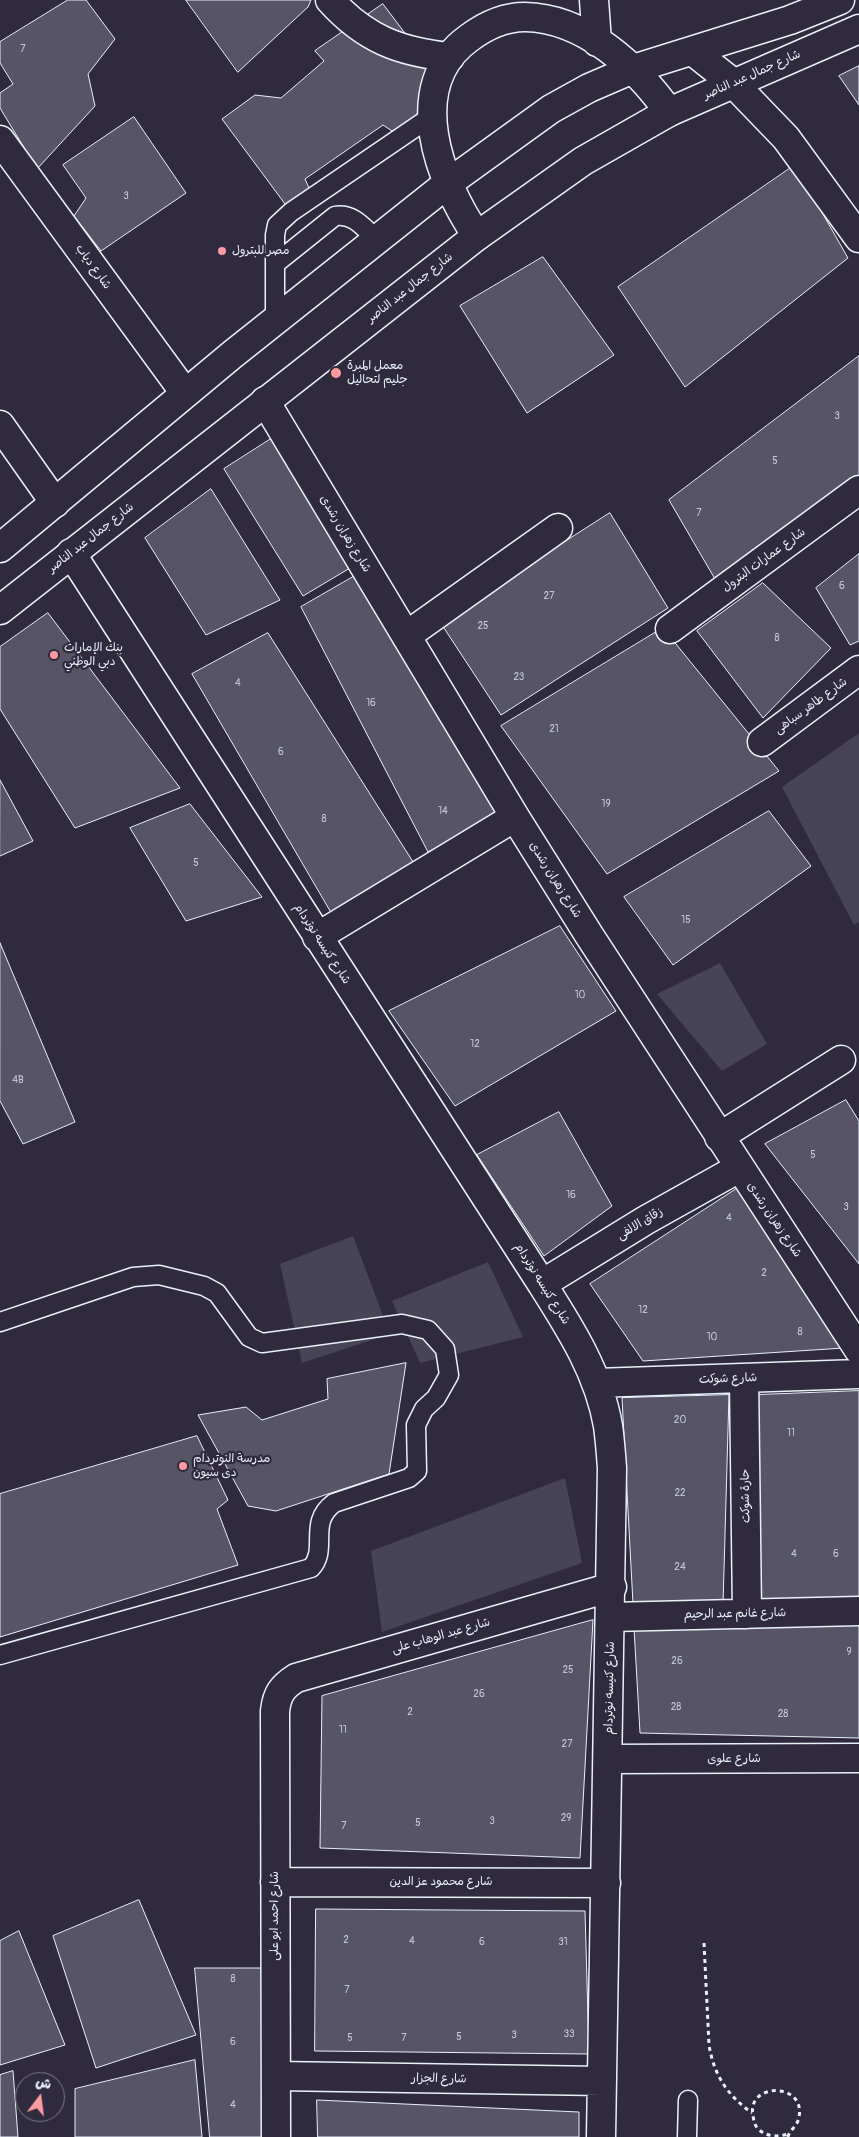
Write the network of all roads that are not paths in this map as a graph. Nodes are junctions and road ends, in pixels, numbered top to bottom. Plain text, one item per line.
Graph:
1 (330, 0) edge
2 (517, 0) edge
3 (594, 0) edge
4 (840, 0) edge
5 (500, 22) junction
6 (859, 29) edge
7 (597, 42) junction
8 (694, 52) junction
9 (450, 57) junction
10 (633, 69) junction
11 (733, 83) junction
12 (669, 112) junction
13 (432, 116) junction
14 (0, 140) edge
15 (447, 184) junction
16 (477, 236) junction
17 (859, 238) edge
18 (377, 240) junction
19 (275, 264) junction
20 (276, 320) junction
21 (185, 393) junction
22 (265, 401) junction
23 (0, 425) edge
24 (859, 490) edge
25 (55, 503) junction
26 (558, 528) dead end
27 (0, 548) edge
28 (71, 553) junction
29 (0, 610) edge
30 (670, 629) dead end
31 (406, 636) junction
32 (859, 670) edge
33 (762, 742) dead end
34 (515, 817) junction
35 (317, 937) junction
36 (841, 1060) dead end
37 (719, 1137) junction
38 (739, 1168) junction
39 (542, 1284) junction
40 (0, 1322) edge
41 (859, 1350) edge
42 (859, 1374) edge
43 (744, 1378) junction
44 (596, 1383) junction
45 (612, 1586) junction
46 (859, 1611) edge
47 (747, 1614) junction
48 (611, 1617) junction
49 (0, 1655) edge
50 (277, 1696) joint
51 (859, 1758) edge
52 (609, 1759) junction
53 (275, 1882) junction
54 (606, 1882) junction
55 (276, 2076) junction
56 (602, 2081) junction
57 (688, 2100) dead end
58 (276, 2137) edge
59 (601, 2137) edge
60 (687, 2137) edge

1 - 9 street
2 - 5 street
3 - 7 street
4 - 8 street
5 - 7 street
5 - 9 street
6 - 11 street, شارع جمال عبد الناصر
7 - 10 street
8 - 10 street
8 - 11 street
9 - 13 street
10 - 12 street
10 - 15 street
11 - 12 street, شارع جمال عبد الناصر
11 - 17 street
12 - 16 street, شارع جمال عبد الناصر
13 - 15 street
13 - 19 lane
14 - 21 street, شارع دياب
15 - 16 street
15 - 18 street
16 - 22 street, شارع جمال عبد الناصر
18 - 19 lane
18 - 20 street
19 - 20 lane
20 - 21 street
21 - 25 street
22 - 28 street, شارع جمال عبد الناصر
22 - 31 street, شارع زهران رشدى
23 - 25 street
24 - 30 street, شارع عمارات البترول
25 - 27 street
26 - 31 street
28 - 29 street, شارع جمال عبد الناصر
28 - 35 street, شارع كنيسه نوتردام
31 - 34 street, شارع زهران رشدى
32 - 33 street, شارع طاهر سباهى
34 - 35 street
34 - 37 street, شارع زهران رشدى
35 - 39 street, شارع كنيسه نوتردام
36 - 37 street
37 - 38 street, شارع زهران رشدى
38 - 39 street, زقاق الالفى
38 - 41 street, شارع زهران رشدى
39 - 44 street, شارع كنيسه نوتردام
40 - 49 lane
42 - 43 street, شارع شوكت
43 - 44 street, شارع شوكت
43 - 47 street, حارة شوكت
44 - 45 street, شارع كنيسه نوتردام
45 - 48 street, شارع كنيسه نوتردام
45 - 50 street, شارع عبد الوهاب على
46 - 47 street, شارع غانم عبد الرحيم
47 - 48 street, شارع غانم عبد الرحيم
48 - 52 street, شارع كنيسه نوتردام
50 - 53 street, شارع احمد ابو على
51 - 52 street, شارع علوى
52 - 54 street, شارع كنيسه نوتردام
53 - 54 street, شارع محمود عز الدين
53 - 55 street, شارع احمد ابو على
54 - 56 street, شارع كنيسه نوتردام
55 - 56 street, شارع الجزار
55 - 58 street, شارع احمد ابو على
56 - 59 street, شارع كنيسه نوتردام
57 - 60 lane

